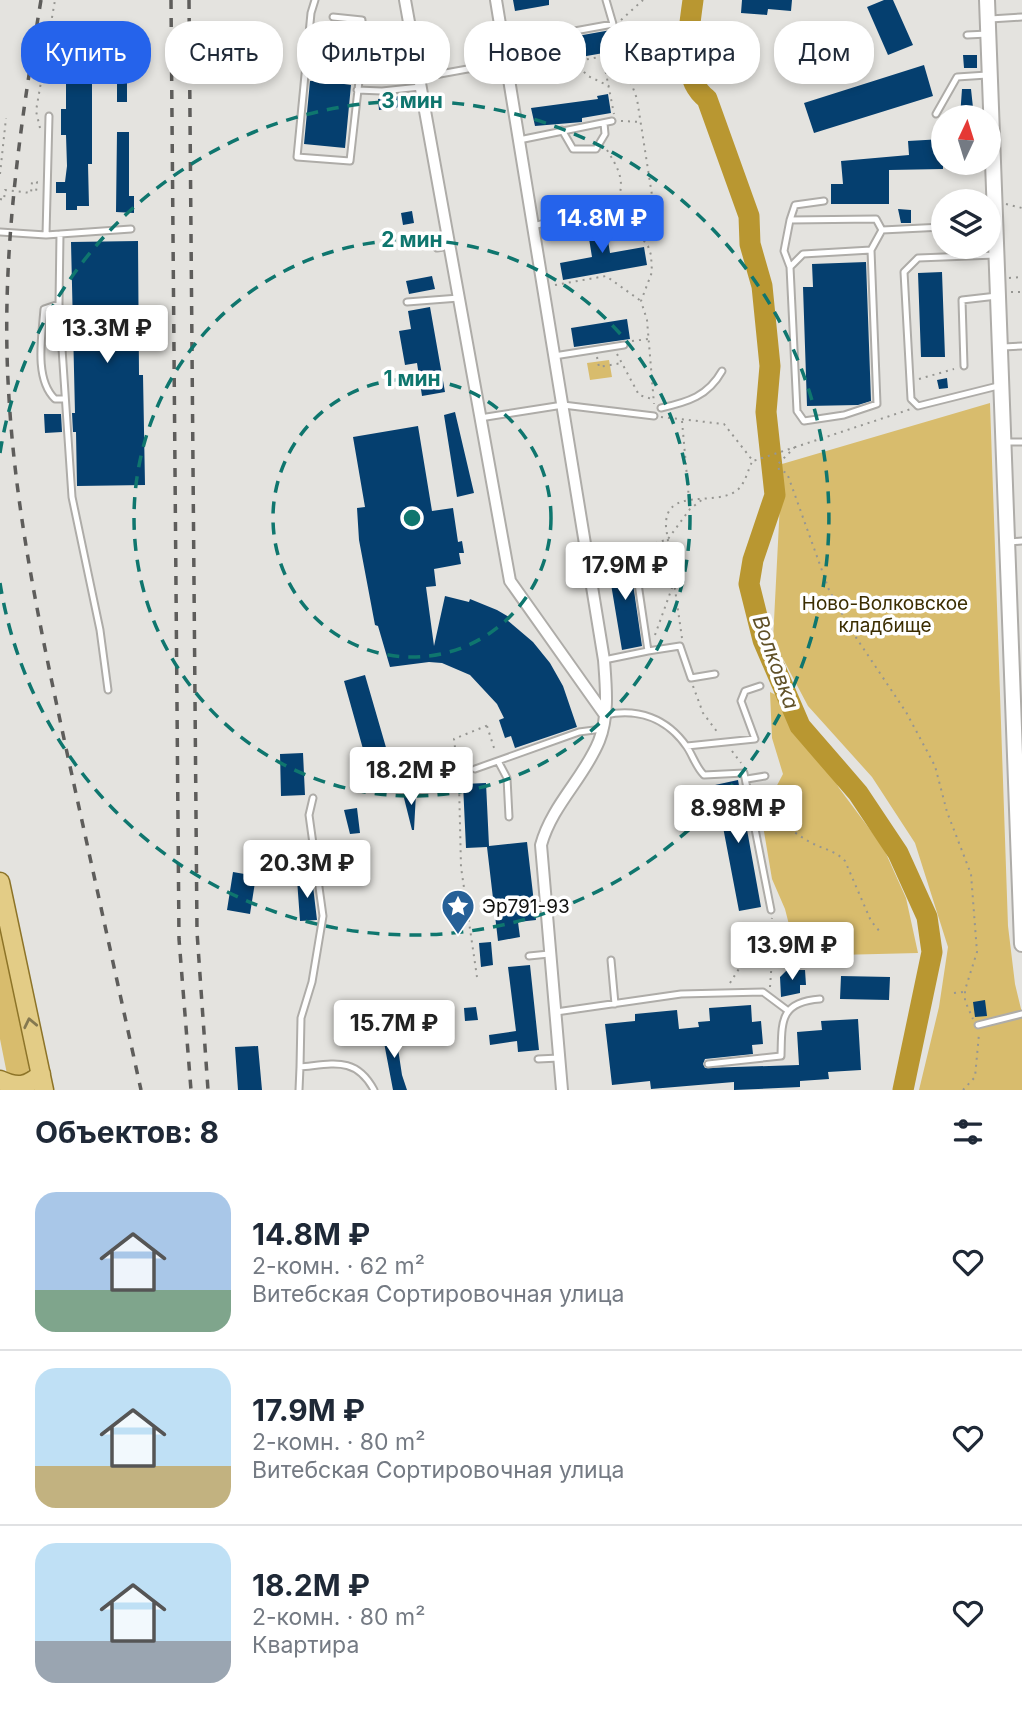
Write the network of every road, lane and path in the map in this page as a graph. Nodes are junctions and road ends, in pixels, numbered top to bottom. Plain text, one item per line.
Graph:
1 (55, 0) edge
2 (315, 0) edge
3 (405, 0) edge
4 (496, 0) edge
5 (606, 0) edge
6 (643, 0) edge
7 (987, 0) edge
8 (333, 17) dead end
9 (1022, 17) edge
10 (409, 21) edge
11 (499, 21) edge
12 (612, 21) edge
13 (618, 21) edge
14 (988, 27) junction
15 (967, 35) dead end
16 (586, 73) edge
17 (990, 75) junction
18 (411, 84) edge
19 (419, 84) edge
20 (510, 84) edge
21 (633, 84) edge
22 (610, 86) joint
23 (357, 90) junction
24 (941, 105) edge
25 (50, 116) dead end
26 (6, 118) dead end
27 (612, 121) junction
28 (604, 122) junction
29 (641, 122) junction
30 (562, 130) junction
31 (519, 140) junction
32 (602, 143) junction
33 (47, 159) junction
34 (0, 175) edge
35 (992, 189) edge
36 (46, 194) junction
37 (0, 199) edge
38 (824, 201) dead end
39 (1003, 203) dead end
40 (616, 205) junction
41 (1022, 208) edge
42 (564, 219) junction
43 (790, 220) junction
44 (533, 226) junction
45 (931, 228) edge
46 (131, 229) dead end
47 (581, 229) dead end
48 (882, 230) junction
49 (0, 232) edge
50 (60, 234) junction
51 (46, 235) junction
52 (645, 242) junction
53 (450, 246) junction
54 (437, 248) dead end
55 (872, 250) junction
56 (931, 258) edge
57 (997, 259) edge
58 (790, 267) junction
59 (1022, 277) edge
60 (1006, 278) dead end
61 (543, 287) junction
62 (1022, 292) edge
63 (1002, 294) junction
64 (459, 298) junction
65 (642, 301) junction
66 (407, 302) dead end
67 (59, 304) junction
68 (649, 339) junction
69 (624, 345) joint
70 (1022, 346) edge
71 (613, 347) junction
72 (1000, 347) junction
73 (596, 349) junction
74 (554, 356) junction
75 (622, 363) junction
76 (964, 366) joint
77 (722, 371) dead end
78 (911, 380) junction
79 (1001, 385) junction
80 (653, 398) junction
81 (65, 399) junction
82 (563, 405) junction
83 (918, 406) junction
84 (661, 408) dead end
85 (654, 416) junction
86 (480, 418) junction
87 (682, 419) junction
88 (1003, 442) junction
89 (1022, 442) edge
90 (795, 447) junction
91 (753, 461) junction
92 (704, 498) junction
93 (689, 500) junction
94 (668, 539) junction
95 (1014, 542) edge
96 (633, 551) junction
97 (588, 558) junction
98 (674, 583) junction
99 (647, 644) junction
100 (680, 646) junction
101 (649, 651) junction
102 (604, 660) junction
103 (715, 674) dead end
104 (691, 678) junction
105 (760, 686) dead end
106 (108, 690) dead end
107 (606, 715) junction
108 (491, 724) dead end
109 (487, 725) junction
110 (603, 729) junction
111 (726, 743) junction
112 (687, 746) junction
113 (456, 760) junction
114 (498, 761) junction
115 (475, 768) joint
116 (746, 776) junction
117 (765, 776) dead end
118 (313, 798) dead end
119 (509, 817) dead end
120 (755, 823) junction
121 (1020, 865) edge
122 (0, 882) edge
123 (771, 910) joint
124 (1022, 932) edge
125 (881, 933) dead end
126 (768, 935) junction
127 (1022, 944) edge
128 (549, 954) junction
129 (529, 956) dead end
130 (611, 960) dead end
131 (477, 977) dead end
132 (965, 992) junction
133 (724, 993) junction
134 (954, 993) dead end
135 (768, 995) junction
136 (820, 999) dead end
137 (615, 1004) junction
138 (787, 1010) junction
139 (554, 1013) junction
140 (1022, 1014) edge
141 (978, 1025) junction
142 (559, 1058) junction
143 (538, 1059) dead end
144 (708, 1064) dead end
145 (300, 1067) junction
146 (42, 1082) edge
147 (0, 1085) edge
148 (299, 1090) edge
149 (374, 1090) edge
150 (562, 1090) edge
151 (962, 1090) edge

1 - 33 path
2 - 23 lane
3 - 10 street
4 - 11 street
5 - 12 lane
6 - 13 path
7 - 14 street
8 - 23 lane
9 - 14 lane
14 - 15 lane
14 - 17 street
16 - 22 path
17 - 24 lane
17 - 35 street
18 - 23 lane
19 - 53 street
20 - 31 street
21 - 29 path
22 - 27 path
25 - 33 lane
26 - 34 path
27 - 28 lane
27 - 29 path
28 - 30 lane
28 - 32 lane
29 - 52 path
30 - 31 lane
30 - 32 lane
31 - 44 street
32 - 40 path
33 - 36 lane
36 - 37 path
36 - 51 lane
38 - 43 lane
39 - 41 path
40 - 42 lane
40 - 52 path
42 - 44 lane
42 - 47 lane
43 - 48 lane
43 - 58 lane
44 - 61 street
45 - 48 lane
46 - 50 lane
48 - 55 lane
49 - 51 lane
50 - 51 lane
50 - 67 lane
52 - 65 path
53 - 54 lane
53 - 64 street
55 - 58 lane
55 - 58 lane
56 - 78 lane
57 - 63 street
59 - 60 path
61 - 65 path
61 - 74 street
62 - 63 path
63 - 72 street
63 - 76 lane
64 - 66 lane
64 - 86 street
65 - 68 path
67 - 81 lane
67 - 81 lane
68 - 69 path
68 - 80 path
69 - 71 lane
70 - 72 lane
71 - 73 lane
71 - 75 path
72 - 79 street
73 - 74 lane
73 - 75 path
74 - 82 street
75 - 80 path
76 - 78 path
77 - 84 lane
78 - 83 lane
79 - 83 lane
79 - 88 street
80 - 85 path
81 - 106 lane
82 - 85 lane
82 - 86 lane
82 - 97 street
83 - 90 path
85 - 87 path
86 - 107 street
87 - 91 path
87 - 93 path
88 - 89 lane
88 - 95 street
90 - 91 path
90 - 132 path
91 - 92 path
92 - 93 path
92 - 94 path
93 - 94 path
94 - 96 path
94 - 98 path
95 - 121 street
96 - 97 lane
96 - 99 lane
97 - 102 street
98 - 99 path
98 - 100 path
99 - 101 lane
100 - 101 lane
100 - 104 lane
101 - 102 lane
102 - 107 street
103 - 104 lane
104 - 111 path
105 - 111 lane
107 - 110 street
107 - 112 lane
108 - 109 path
109 - 113 path
109 - 114 path
110 - 114 lane
110 - 128 street
111 - 112 lane
111 - 116 path
112 - 116 lane
113 - 115 path
113 - 131 path
114 - 115 lane
114 - 119 lane
116 - 117 lane
116 - 120 lane
118 - 145 lane
120 - 123 lane
120 - 125 path
121 - 124 street
146 -> 122 main road
123 - 126 path
124 - 127 street
126 - 133 path
126 - 135 path
128 - 129 lane
128 - 139 street
130 - 137 lane
132 - 134 path
132 - 141 path
133 - 135 lane
133 - 137 lane
135 - 138 lane
136 - 138 lane
137 - 139 lane
138 - 144 lane
139 - 142 street
140 - 141 lane
141 - 151 path
142 - 143 lane
142 - 150 street
145 - 148 lane
145 - 149 lane
146 - 147 main road

